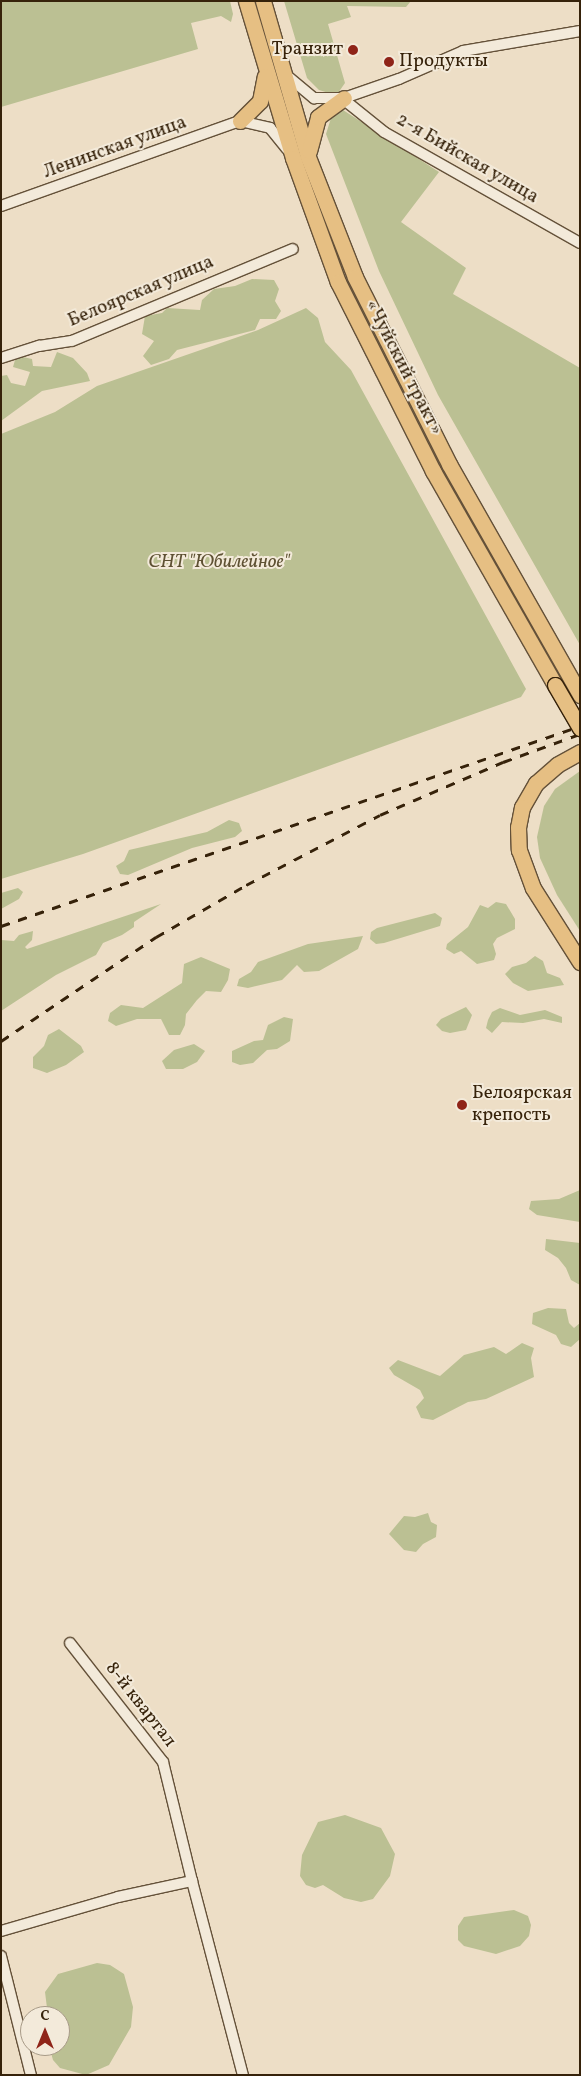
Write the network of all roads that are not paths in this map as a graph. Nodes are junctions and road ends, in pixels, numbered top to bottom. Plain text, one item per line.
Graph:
1 (246, 1) edge
2 (263, 1) edge
3 (580, 31) edge
4 (283, 71) junction
5 (266, 72) junction
6 (344, 98) junction
7 (240, 121) junction
8 (300, 157) junction
9 (1, 206) edge
10 (580, 243) edge
11 (292, 249) dead end
12 (1, 358) edge
13 (580, 695) edge
14 (580, 728) edge
15 (580, 752) edge
16 (580, 962) edge
17 (70, 1643) dead end
18 (192, 1881) junction
19 (1, 1931) edge
20 (1, 1956) edge
21 (31, 2075) edge
22 (243, 2075) edge

1 - 5 highway, «Чуйский тракт»
2 - 4 highway, «Чуйский тракт»
3 - 6 street
4 - 6 street
4 - 8 highway, «Чуйский тракт»
5 - 7 highway
5 - 8 highway, «Чуйский тракт»
6 - 8 highway
6 - 10 street, 2-я Бийская улица
7 - 8 street
7 - 9 street, Ленинская улица
8 - 13 highway, «Чуйский тракт»
8 - 14 highway, «Чуйский тракт», bridge
11 - 12 street, Белоярская улица
15 - 16 highway
17 - 18 street, 8-й квартал
18 - 19 street
18 - 22 street, 8-й квартал
20 - 21 street

